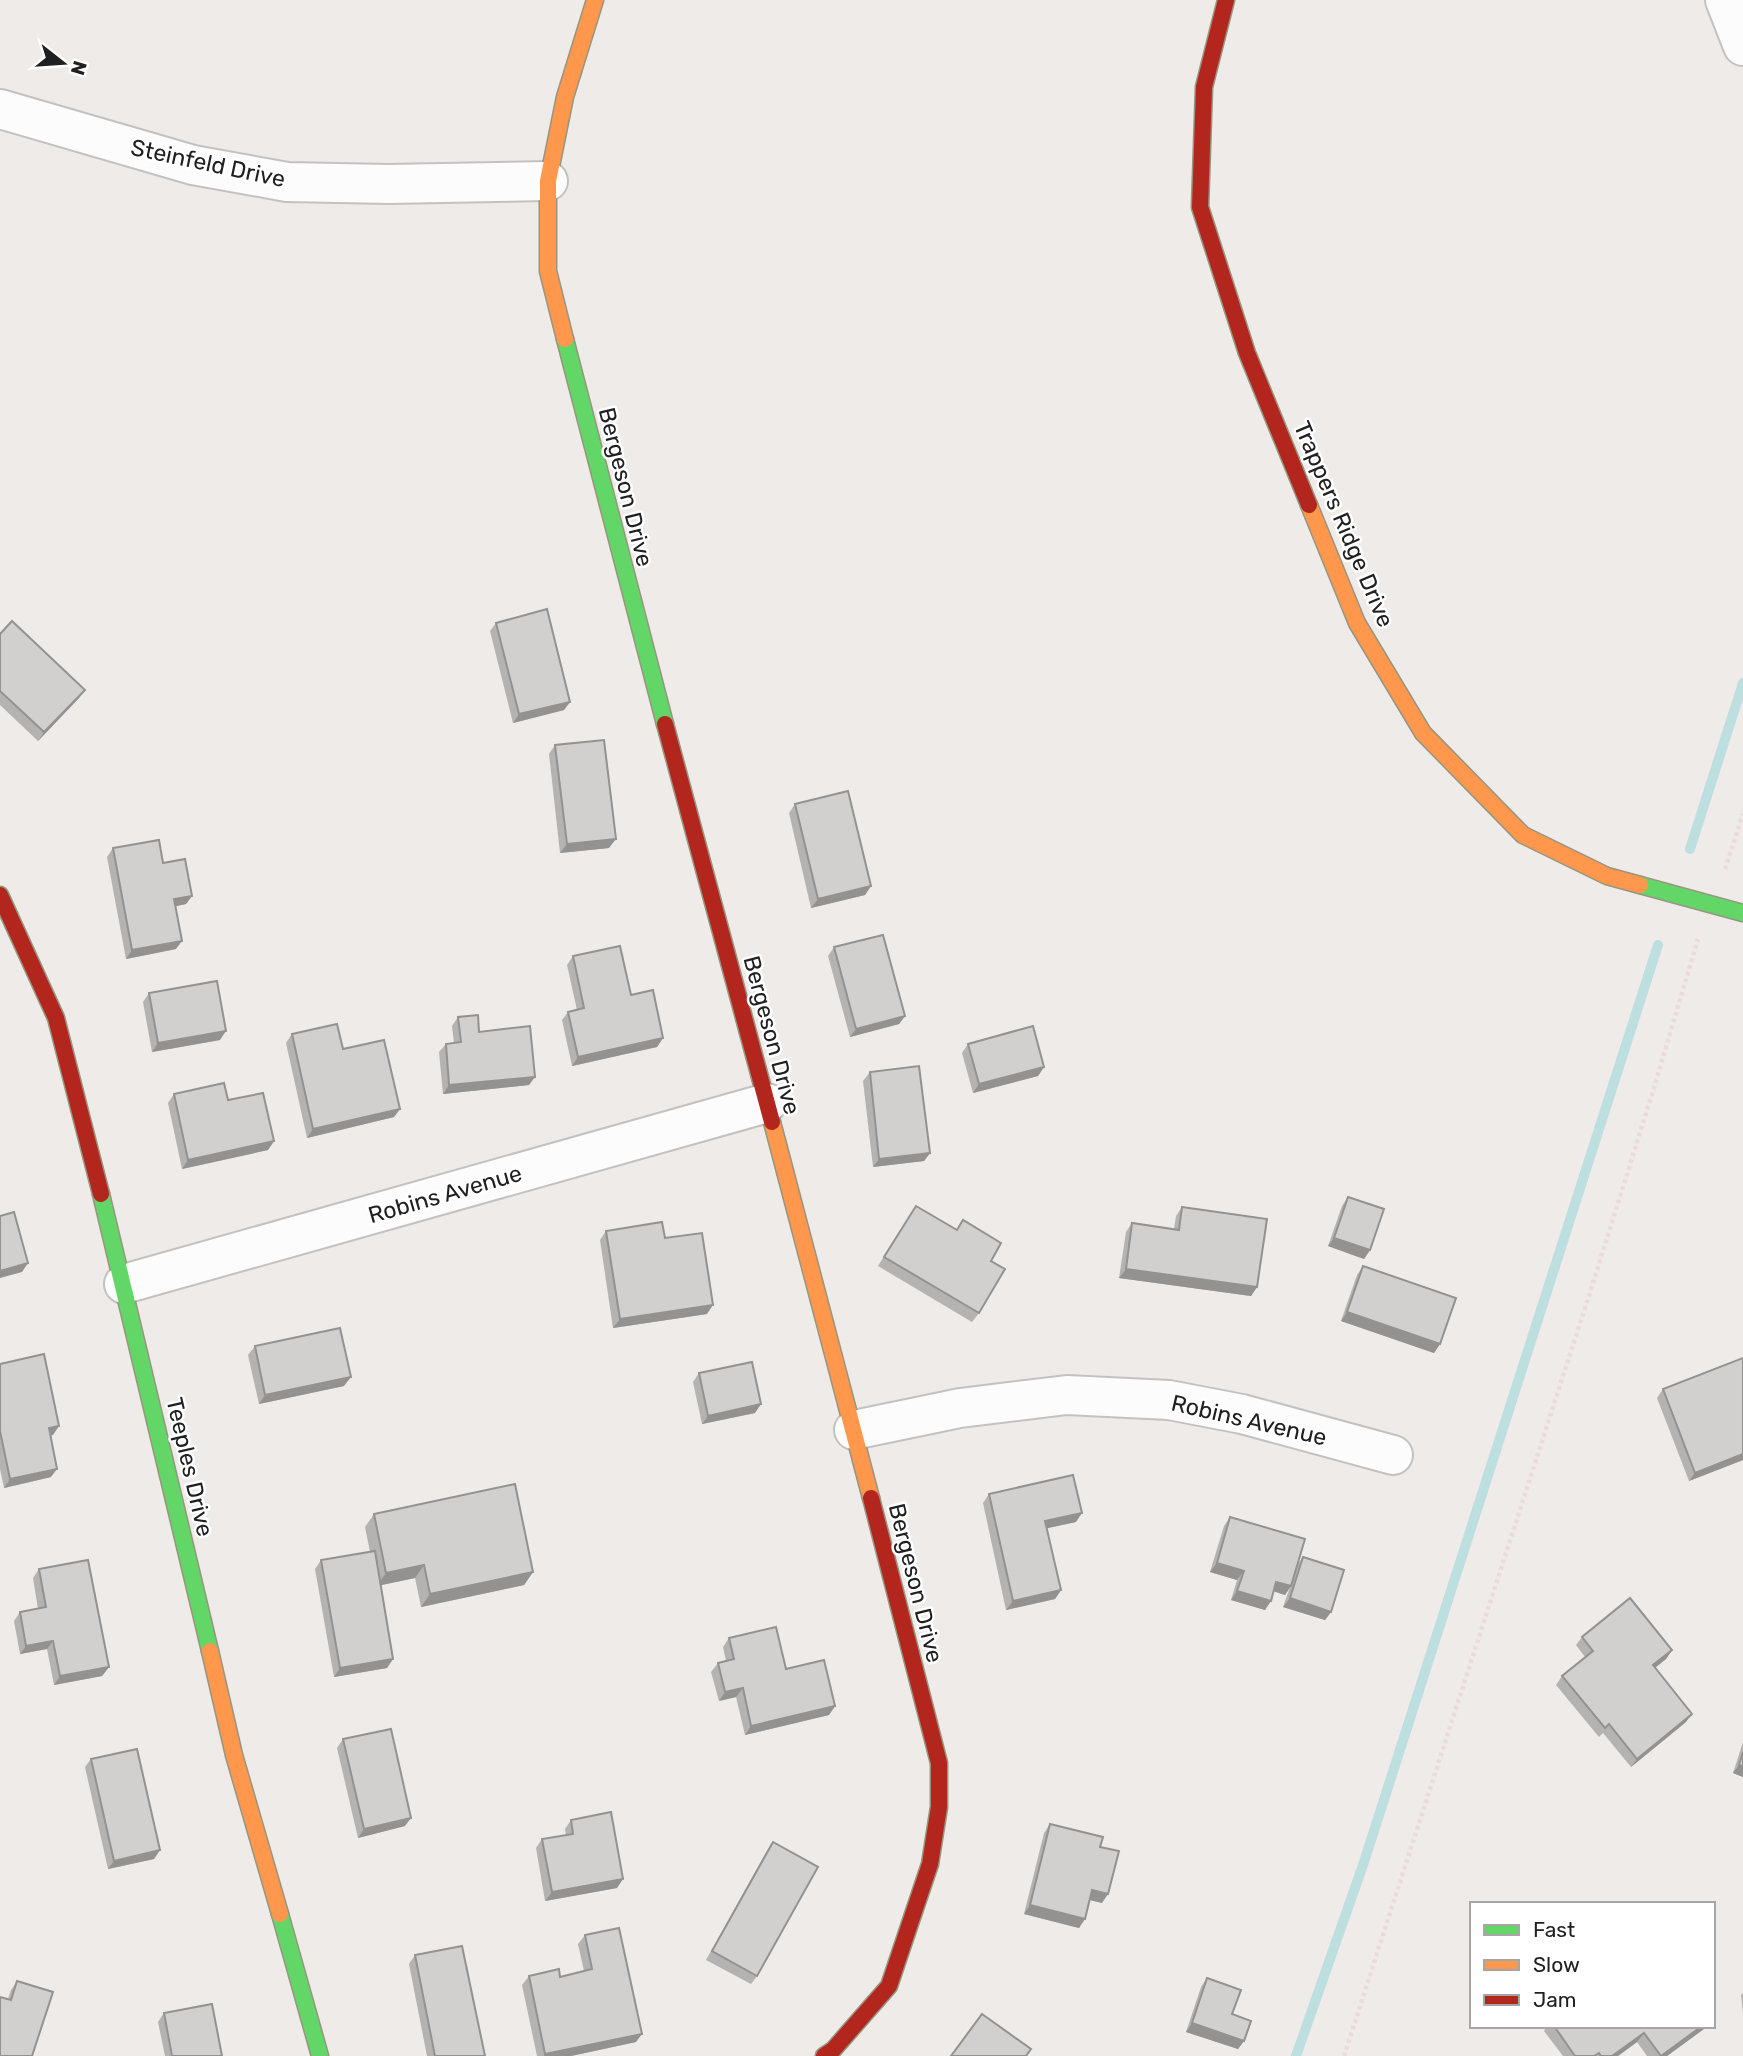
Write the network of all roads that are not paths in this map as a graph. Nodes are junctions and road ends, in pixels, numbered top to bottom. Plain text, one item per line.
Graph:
1 (595, 0) edge
2 (1226, 0) edge
3 (1725, 0) edge
4 (1743, 46) edge
5 (0, 109) edge
6 (548, 181) junction
7 (0, 895) edge
8 (1743, 913) edge
9 (767, 1103) junction
10 (124, 1284) junction
11 (854, 1430) junction
12 (1393, 1455) dead end
13 (320, 2056) edge
14 (824, 2056) edge

1 - 6 street, Bergeson Drive
2 - 8 street, Trappers Ridge Drive
3 - 4 street
5 - 6 street, Steinfeld Drive
6 - 9 street, Bergeson Drive
7 - 10 street, Teeples Drive
9 - 10 street, Robins Avenue
9 - 11 street, Bergeson Drive
10 - 13 street, Teeples Drive
11 - 12 street, Robins Avenue
11 - 14 street, Bergeson Drive

